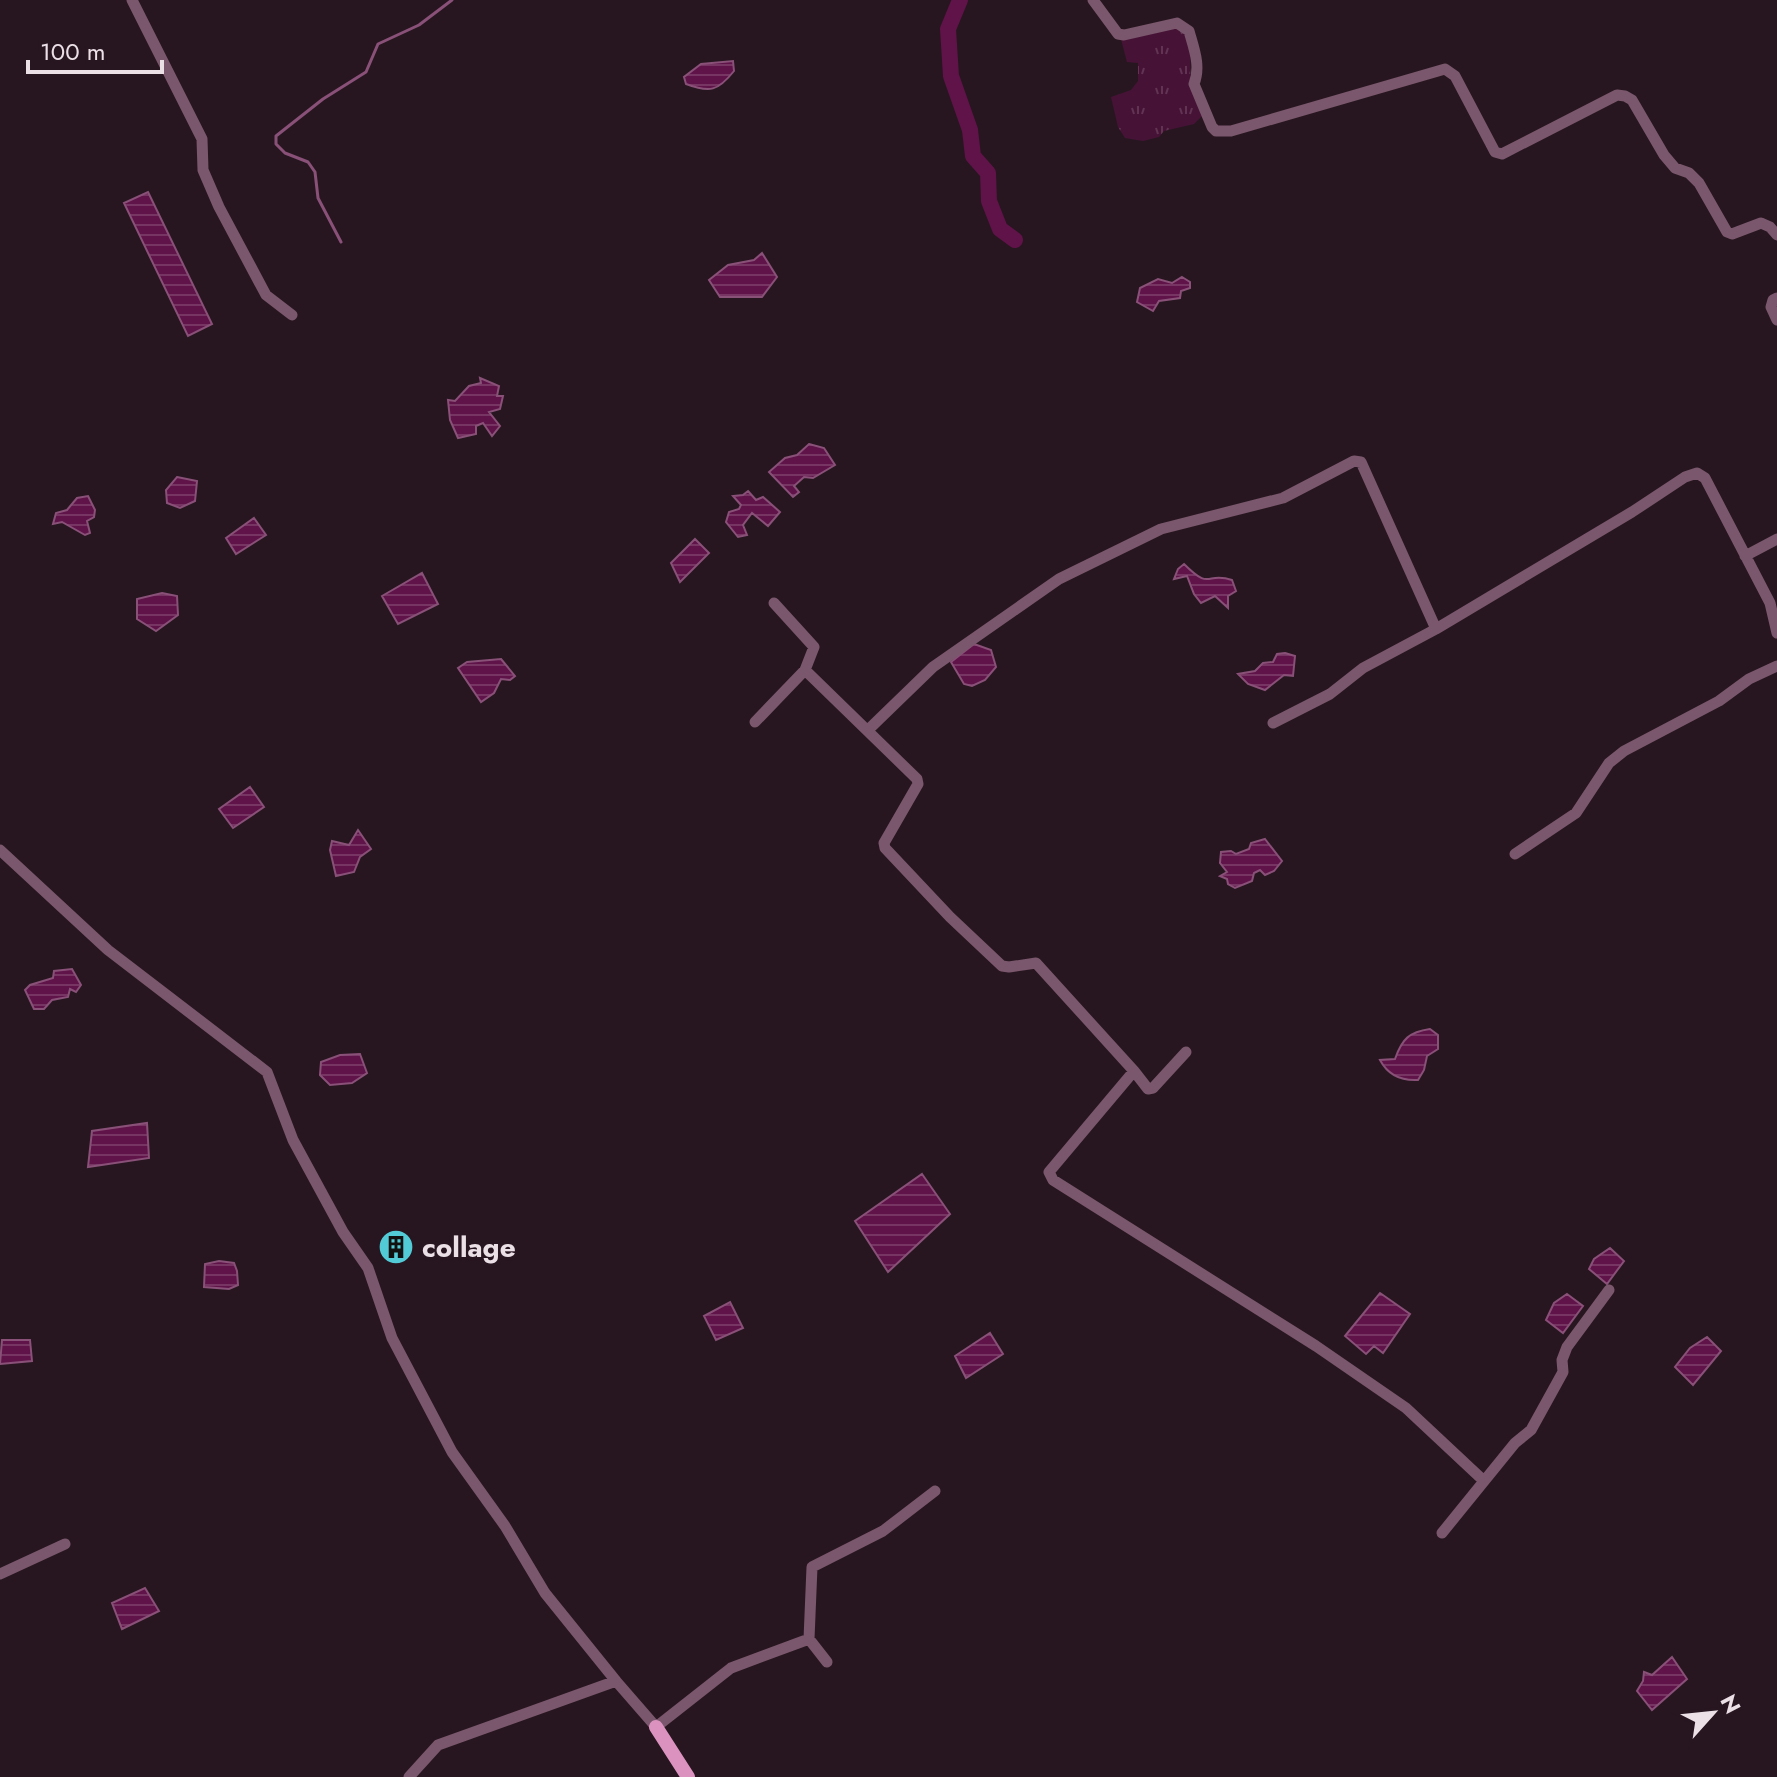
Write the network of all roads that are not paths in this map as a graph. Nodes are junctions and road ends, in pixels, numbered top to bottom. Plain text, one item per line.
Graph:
1 (132, 0) edge
2 (1093, 0) edge
3 (1777, 235) edge
4 (1777, 298) edge
5 (292, 315) dead end
6 (1777, 320) edge
7 (1777, 539) edge
8 (1745, 556) junction
9 (774, 603) dead end
10 (1436, 629) junction
11 (1777, 633) edge
12 (1777, 666) edge
13 (805, 670) junction
14 (755, 722) dead end
15 (1273, 723) dead end
16 (868, 730) junction
17 (0, 850) edge
18 (1515, 854) dead end
19 (1186, 1052) dead end
20 (1134, 1071) junction
21 (1609, 1290) dead end
22 (1484, 1481) junction
23 (935, 1491) dead end
24 (1442, 1533) dead end
25 (65, 1544) dead end
26 (0, 1574) edge
27 (809, 1639) junction
28 (827, 1662) dead end
29 (616, 1681) junction
30 (656, 1727) junction
31 (409, 1777) edge
32 (688, 1777) edge

1 - 5 street
2 - 3 street
4 - 6 street
7 - 8 street
8 - 10 street
8 - 11 street
9 - 13 street
10 - 15 street
10 - 16 street
12 - 18 street
13 - 14 street
13 - 16 street
16 - 20 street
17 - 29 street
19 - 20 street
20 - 22 street
21 - 22 street
22 - 24 street
23 - 27 street
25 - 26 street
27 - 28 street
27 - 30 street
29 - 30 street
29 - 31 street
30 - 32 main road

